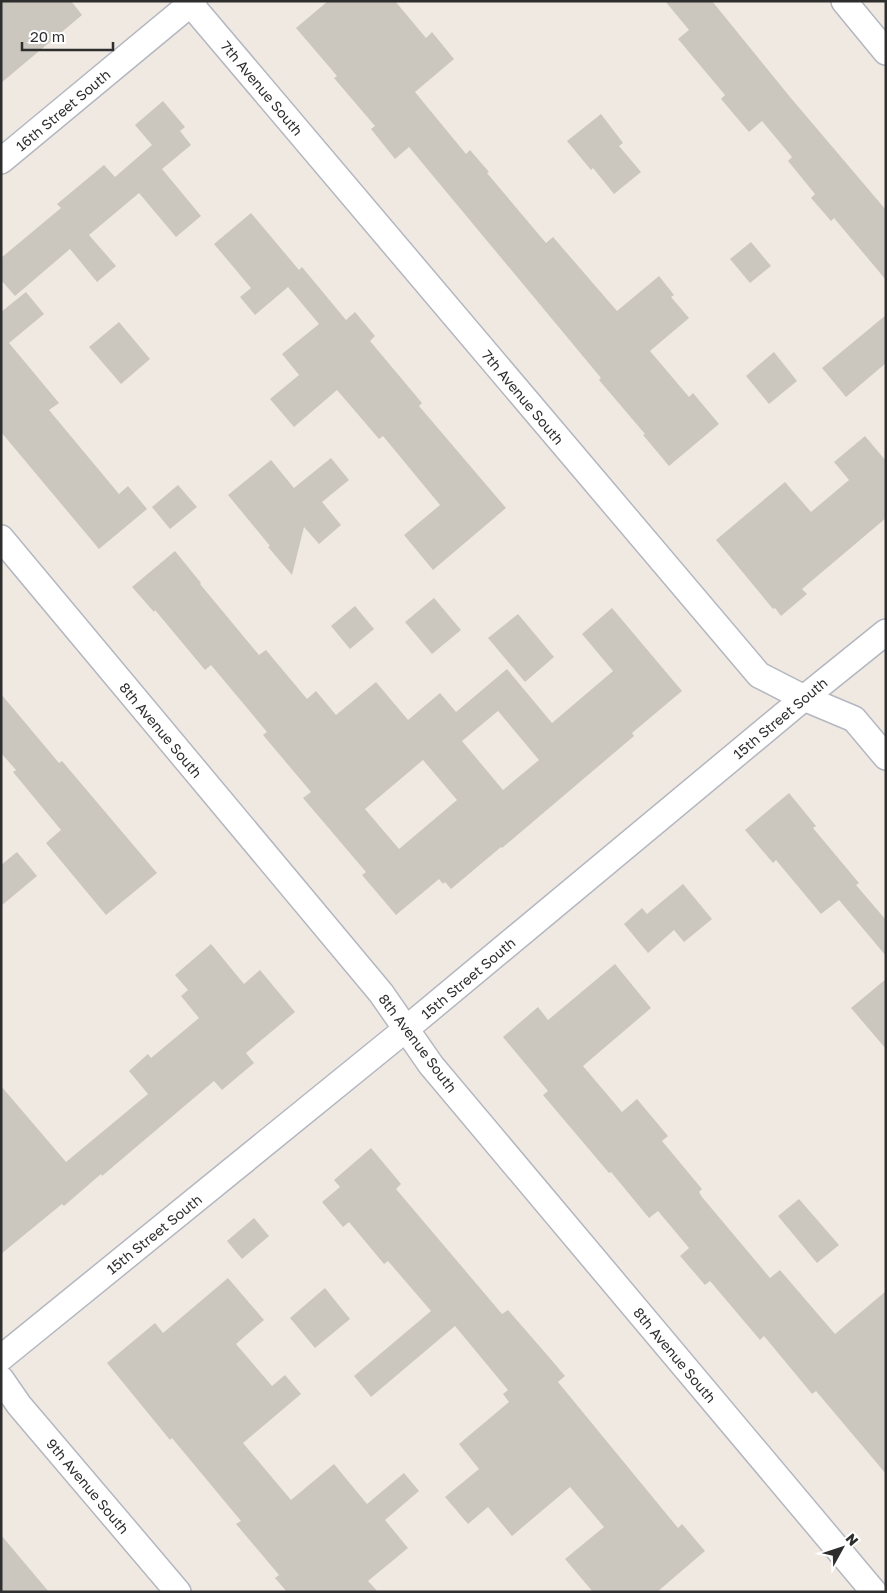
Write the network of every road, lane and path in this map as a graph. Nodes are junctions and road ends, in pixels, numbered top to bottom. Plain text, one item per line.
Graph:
1 (844, 1) edge
2 (191, 2) edge
3 (886, 52) edge
4 (1, 162) edge
5 (1, 538) edge
6 (886, 632) edge
7 (804, 698) junction
8 (886, 757) edge
9 (406, 1029) junction
10 (1, 1358) edge
11 (1, 1379) edge
12 (178, 1592) edge
13 (874, 1592) edge

1 - 3 street
2 - 4 street, 16th Street South
2 - 7 street, 7th Avenue South
5 - 9 street, 8th Avenue South
6 - 7 street, 15th Street South
7 - 8 street, 7th Avenue South
7 - 9 street, 15th Street South
9 - 10 street, 15th Street South
9 - 13 street, 8th Avenue South
11 - 12 street, 9th Avenue South

